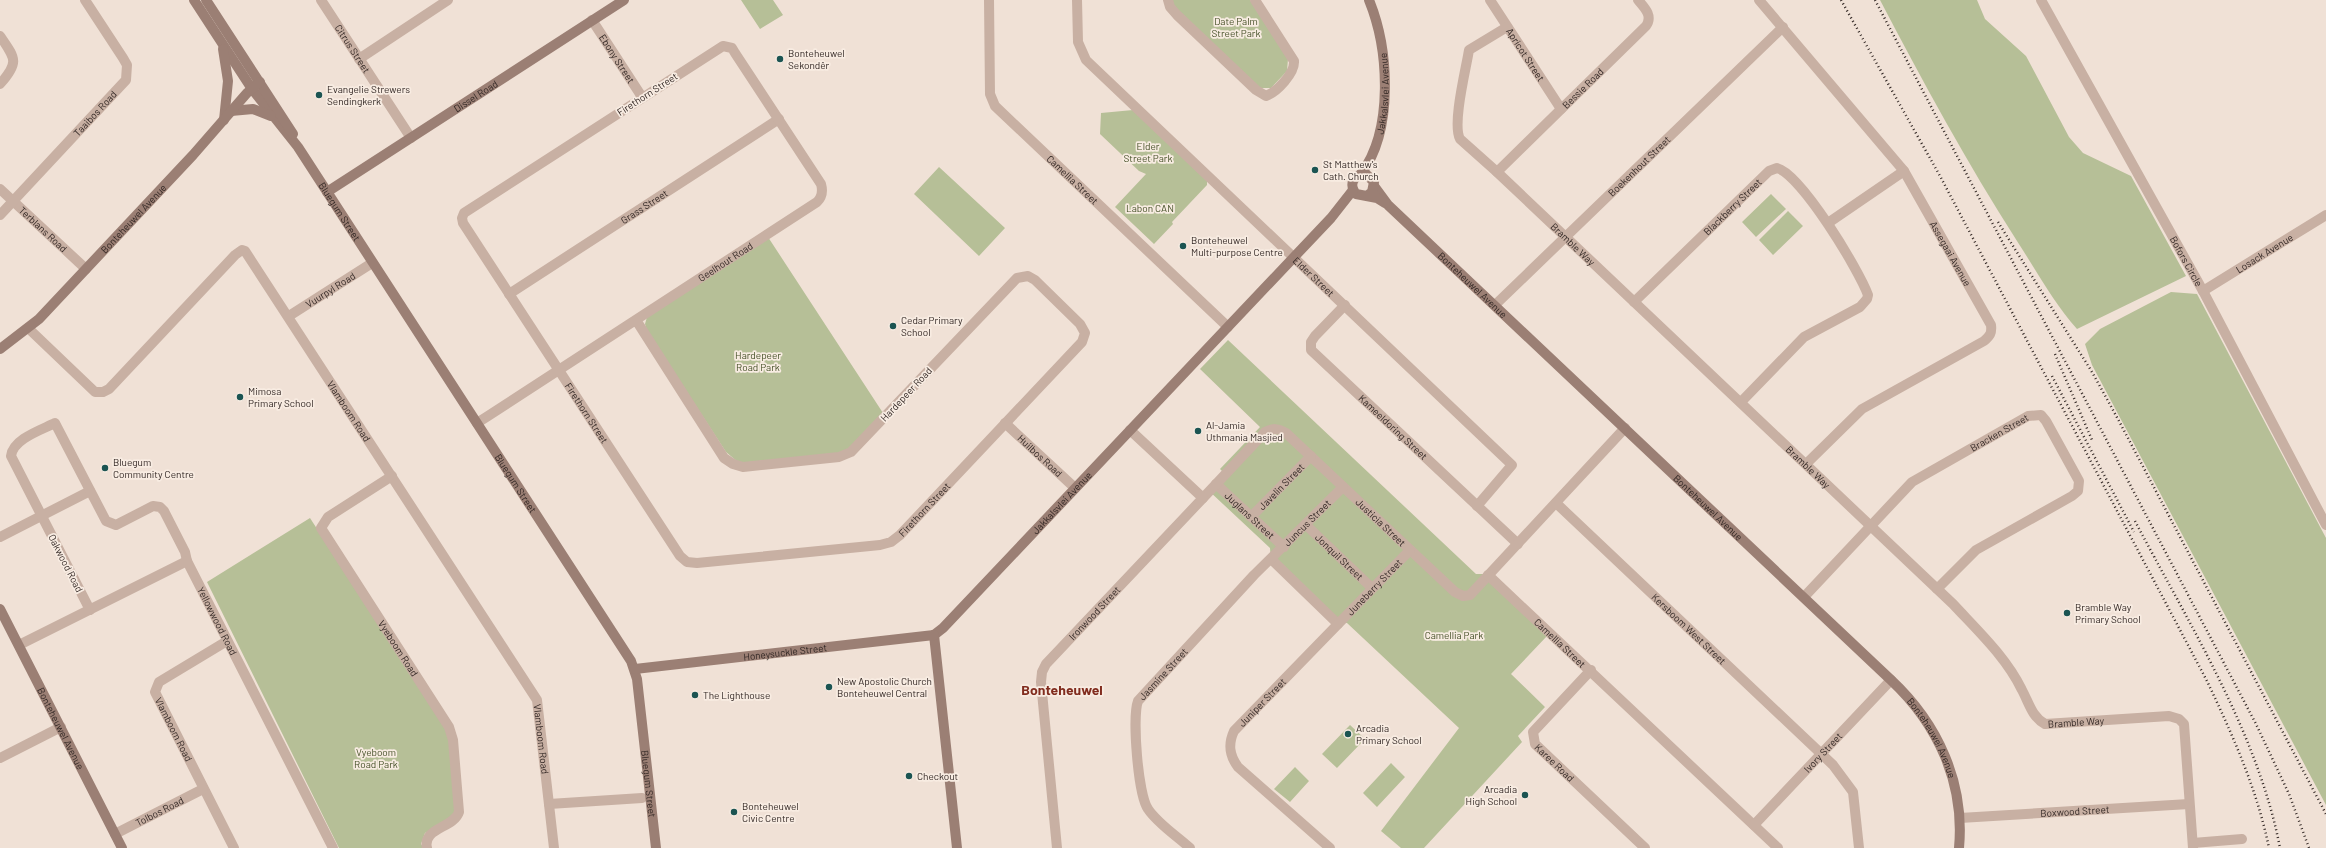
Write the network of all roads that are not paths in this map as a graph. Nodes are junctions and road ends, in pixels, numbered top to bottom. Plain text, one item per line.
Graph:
1 (85, 0) edge
2 (194, 0) edge
3 (206, 0) edge
4 (321, 0) edge
5 (448, 0) edge
6 (624, 0) edge
7 (989, 0) edge
8 (1077, 0) edge
9 (1168, 0) edge
10 (1255, 0) edge
11 (1369, 0) edge
12 (1490, 0) edge
13 (1638, 0) edge
14 (1759, 0) edge
15 (2041, 0) edge
16 (432, 4) edge
17 (592, 20) junction
18 (1507, 27) junction
19 (1783, 27) junction
20 (0, 36) edge
21 (220, 40) junction
22 (728, 46) joint
23 (359, 59) junction
24 (0, 84) edge
25 (256, 85) junction
26 (642, 98) junction
27 (1561, 109) junction
28 (231, 111) junction
29 (274, 119) junction
30 (779, 119) junction
31 (224, 120) junction
32 (411, 138) junction
33 (1377, 140) junction
34 (298, 147) junction
35 (1904, 171) junction
36 (1497, 172) junction
37 (1361, 174) junction
38 (1373, 182) junction
39 (0, 189) edge
40 (327, 192) junction
41 (1360, 194) junction
42 (13, 202) junction
43 (1388, 205) junction
44 (0, 215) edge
45 (2326, 215) edge
46 (1828, 223) junction
47 (1565, 236) junction
48 (1294, 257) junction
49 (372, 263) junction
50 (86, 269) junction
51 (2203, 291) junction
52 (509, 294) junction
53 (1634, 302) junction
54 (1344, 305) junction
55 (1495, 305) junction
56 (289, 316) junction
57 (636, 320) junction
58 (1228, 327) junction
59 (28, 328) junction
60 (0, 349) edge
61 (559, 370) junction
62 (1740, 402) junction
63 (476, 423) junction
64 (1005, 423) junction
65 (1272, 428) joint
66 (1625, 428) junction
67 (1130, 430) junction
68 (1311, 456) junction
69 (1806, 464) junction
70 (392, 476) junction
71 (1216, 484) junction
72 (1343, 487) junction
73 (1075, 488) junction
74 (90, 491) junction
75 (1203, 498) junction
76 (1556, 503) junction
77 (1476, 506) junction
78 (41, 516) junction
79 (1251, 517) junction
80 (1306, 525) junction
81 (2326, 525) edge
82 (1871, 526) junction
83 (0, 537) edge
84 (1518, 544) junction
85 (1284, 547) junction
86 (1410, 550) junction
87 (1272, 560) junction
88 (187, 561) junction
89 (1488, 575) junction
90 (1372, 588) junction
91 (1937, 589) junction
92 (1804, 597) junction
93 (0, 609) edge
94 (90, 610) junction
95 (1338, 624) junction
96 (934, 635) junction
97 (227, 641) junction
98 (19, 646) junction
99 (635, 669) junction
100 (1591, 670) junction
101 (1891, 680) junction
102 (61, 727) junction
103 (1821, 754) junction
104 (0, 758) edge
105 (204, 789) junction
106 (642, 798) dead end
107 (549, 804) junction
108 (2189, 804) junction
109 (1960, 818) junction
110 (1754, 825) junction
111 (115, 834) junction
112 (2242, 840) dead end
113 (2193, 845) edge
114 (122, 848) edge
115 (234, 848) edge
116 (333, 848) edge
117 (427, 848) edge
118 (554, 848) edge
119 (656, 848) edge
120 (957, 848) edge
121 (1058, 848) edge
122 (1190, 848) edge
123 (1330, 848) edge
124 (1645, 848) edge
125 (1778, 848) edge
126 (1859, 848) edge
127 (1959, 848) edge

1 - 42 street, Taaibos Road
2 - 21 street, Bluegum Street
3 - 25 street, Bluegum Street
4 - 23 street, Citrus Street
5 - 16 street
6 - 17 street, Dissel Road
7 - 58 street, Camellia Street
8 - 48 street, Elder Street
9 - 10 street
11 - 33 street, Jakkalsvlei Avenue
12 - 18 street, Apricot Street
13 - 27 street, Bessie Road
14 - 19 street, Assegaai Avenue
15 - 51 street, Bofors Circle
16 - 23 street
17 - 26 street, Ebony Street
17 - 32 street, Dissel Road
18 - 27 street, Apricot Street
18 - 36 street, Bramble Way
19 - 35 street, Assegaai Avenue
19 - 47 street, Boekenhout Street
20 - 24 street
21 - 25 street, Bluegum Street
21 - 31 street
22 - 26 street, Firethorn Street
22 - 30 street, Geelhout Road
23 - 32 street, Citrus Street
25 - 28 street, Bonteheuwel Avenue
25 - 29 street, Bluegum Street
25 - 34 street, Bluegum Street
26 - 52 street, Firethorn Street
27 - 36 street, Bessie Road
28 - 29 street
28 - 31 street, Bonteheuwel Avenue
29 - 34 street, Bluegum Street
30 - 52 street, Grass Street
30 - 57 street, Geelhout Road
31 - 50 street, Bonteheuwel Avenue
32 - 40 street, Dissel Road
33 - 37 street, Jakkalsvlei Avenue
33 - 38 street, Jakkalsvlei Avenue
34 - 40 street, Bluegum Street
35 - 46 street
35 - 69 street, Assegaai Avenue
36 - 47 street, Bramble Way
37 - 38 street
37 - 41 street
38 - 41 street
38 - 43 street, Bonteheuwel Avenue
39 - 42 street, Terblans Road
40 - 49 street, Bluegum Street
41 - 43 street, Bonteheuwel Avenue
41 - 48 street, Jakkalsvlei Avenue
42 - 44 street, Taaibos Road
42 - 50 street, Terblans Road
43 - 55 street, Bonteheuwel Avenue
45 - 51 street, Losack Avenue
46 - 53 street, Blackberry Street
46 - 62 street, Blackberry Street
47 - 53 street, Bramble Way
47 - 55 street, Boekenhout Street
48 - 54 street, Elder Street
48 - 58 street, Jakkalsvlei Avenue
49 - 56 street, Vuurpyl Road
49 - 63 street, Bluegum Street
50 - 59 street, Bonteheuwel Avenue
51 - 81 street, Bofors Circle
52 - 61 street, Firethorn Street
53 - 62 street, Bramble Way
54 - 77 street, Kameeldoring Street
54 - 77 street, Elder Street
55 - 66 street, Bonteheuwel Avenue
56 - 59 street, Vlamboom Road
56 - 70 street, Vlamboom Road
57 - 61 street, Geelhout Road
57 - 64 street, Hardepeer Road
58 - 67 street, Jakkalsvlei Avenue
59 - 60 street, Bonteheuwel Avenue
61 - 63 street, Geelhout Road
61 - 64 street, Firethorn Street
62 - 69 street, Bramble Way
63 - 99 street, Bluegum Street
64 - 73 street, Huilbos Road
65 - 68 street, Justicia Street
65 - 71 street, Ironwood Street
66 - 76 street
66 - 92 street, Bonteheuwel Avenue
67 - 73 street, Jakkalsvlei Avenue
67 - 75 street
68 - 72 street, Justicia Street
68 - 79 street, Javelin Street
69 - 82 street, Bramble Way
70 - 107 street, Vlamboom Road
70 - 117 street, Vyeboom Road
71 - 75 street, Ironwood Street
71 - 79 street, Juglans Street
72 - 80 street, Juncus Street
72 - 86 street, Justicia Street
73 - 96 street, Jakkalsvlei Avenue
74 - 78 street
74 - 78 street, Oakwood Road
74 - 88 street, Yellowwood Road
75 - 121 street, Ironwood Street
76 - 84 street
76 - 103 street, Kersboom West Street
77 - 84 street, Kameeldoring Street
78 - 83 street
78 - 94 street, Oakwood Road
79 - 85 street, Juglans Street
80 - 85 street, Juncus Street
80 - 90 street, Jonquil Street
82 - 91 street, Bramble Way
82 - 91 street, Bracken Street
82 - 92 street, Bracken Street
84 - 89 street
85 - 87 street, Juncus Street
86 - 89 street, Justicia Street
86 - 90 street, Juneberry Street
87 - 95 street
87 - 122 street, Jasmine Street
88 - 94 street
88 - 97 street, Yellowwood Road
89 - 100 street, Camellia Street
90 - 95 street, Juneberry Street
91 - 108 street, Bramble Way
92 - 101 street, Bonteheuwel Avenue
93 - 98 street, Bonteheuwel Avenue
94 - 98 street
95 - 123 street, Juniper Street
96 - 99 street, Honeysuckle Street
96 - 120 street
97 - 105 street, Vlamboom Road
97 - 116 street, Yellowwood Road
98 - 102 street, Bonteheuwel Avenue
99 - 119 street, Bluegum Street
100 - 110 street, Camellia Street
100 - 124 street, Karee Road
101 - 103 street, Ivory Street
101 - 109 street, Bonteheuwel Avenue
102 - 104 street
102 - 111 street, Bonteheuwel Avenue
103 - 110 street, Ivory Street
103 - 126 street, Kersboom West Street
105 - 111 street, Tolbos Road
105 - 115 street, Vlamboom Road
106 - 107 street
107 - 118 street, Vlamboom Road
108 - 109 street, Boxwood Street
108 - 113 street, Bramble Way
109 - 127 street, Bonteheuwel Avenue
110 - 125 street, Camellia Street
111 - 114 street, Bonteheuwel Avenue
112 - 113 street, Bramble Way

